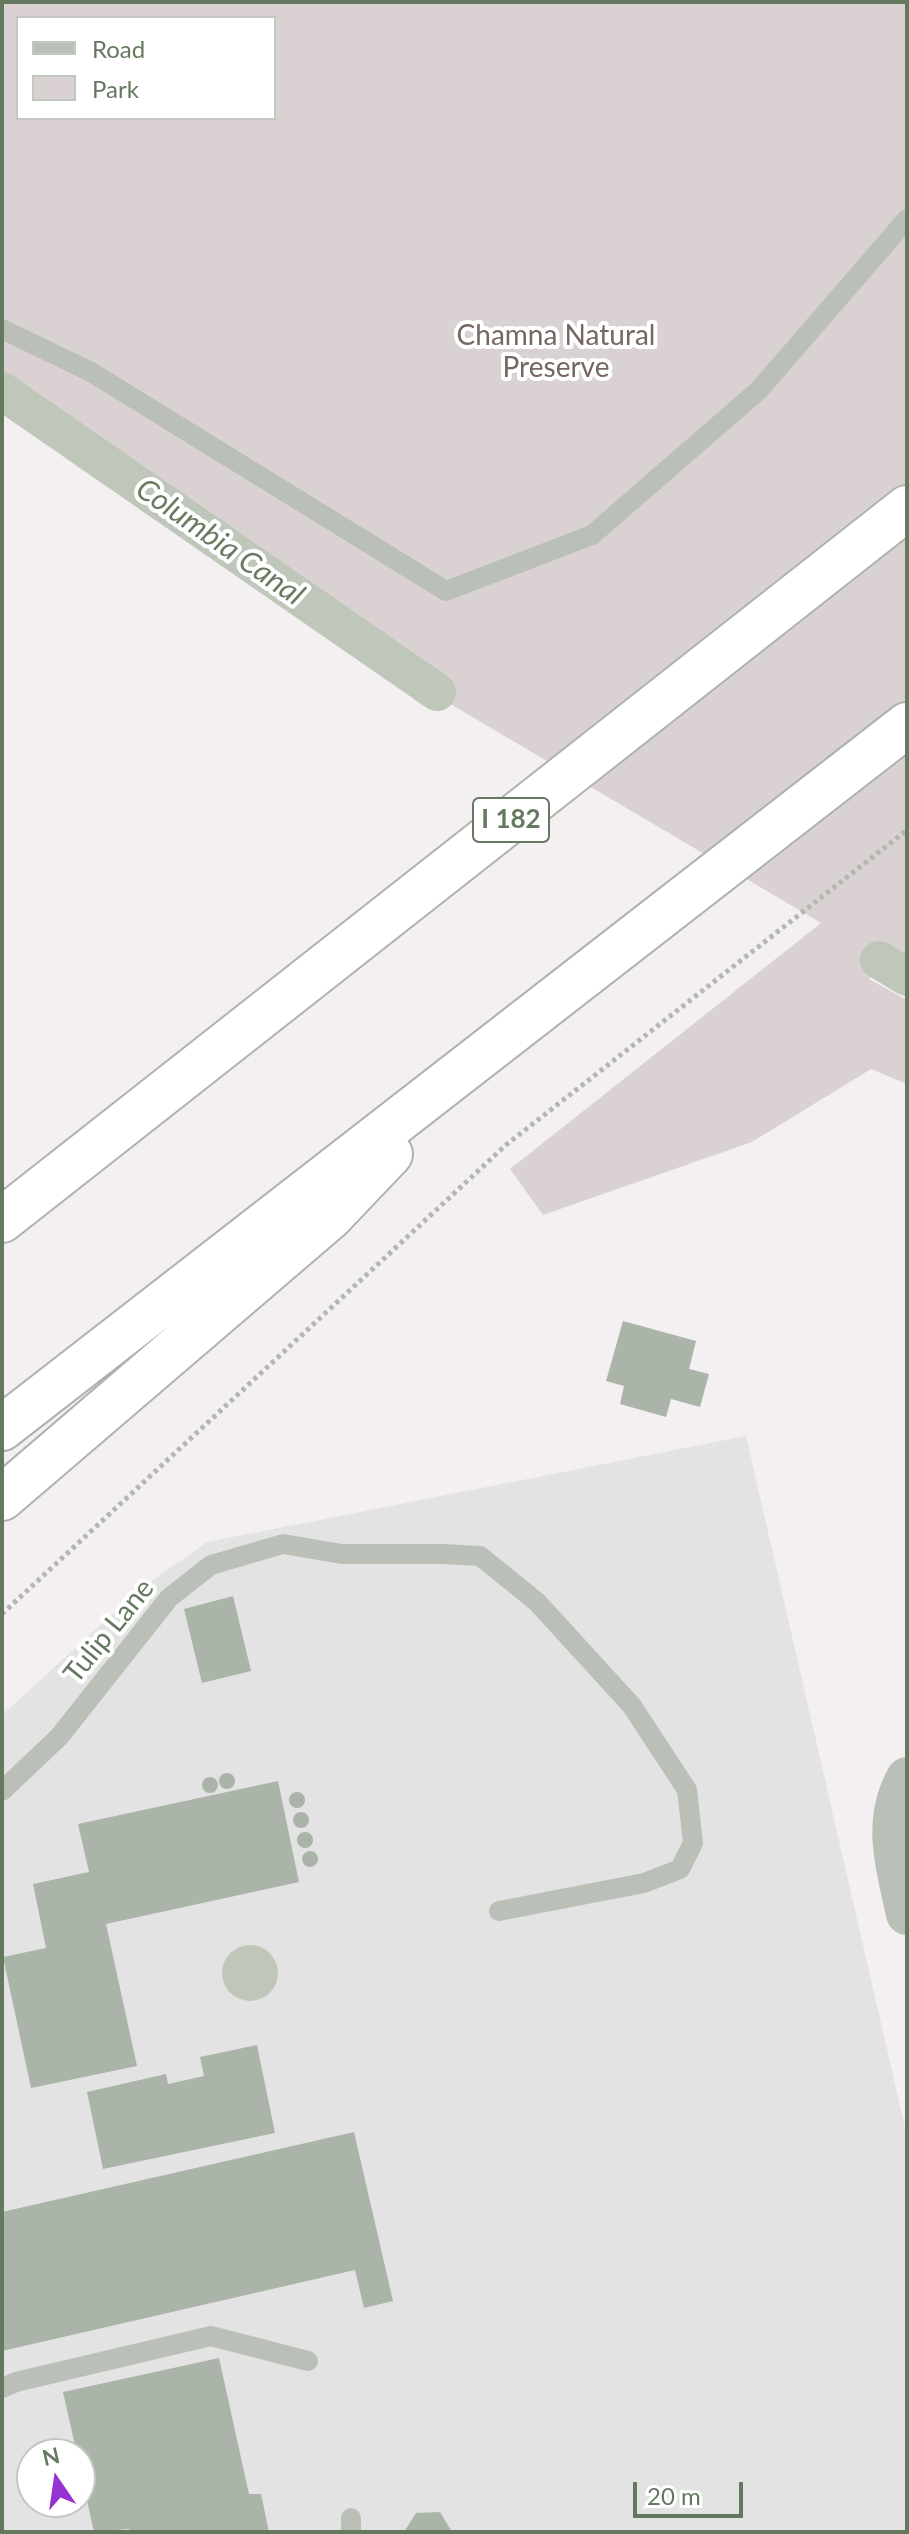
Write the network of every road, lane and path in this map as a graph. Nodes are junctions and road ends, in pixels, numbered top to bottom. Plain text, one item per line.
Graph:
1 (907, 219) edge
2 (2, 329) edge
3 (907, 508) edge
4 (907, 725) edge
5 (907, 830) edge
6 (494, 1046) junction
7 (114, 1133) junction
8 (2, 1192) edge
9 (2, 1220) edge
10 (2, 1428) edge
11 (2, 1498) edge
12 (2, 1614) edge
13 (907, 1778) edge
14 (2, 1791) edge
15 (499, 1911) dead end
16 (907, 1914) edge
17 (308, 2361) dead end
18 (2, 2388) edge

1 - 2 lane
3 - 7 highway, I 182
4 - 6 highway
5 - 12 path
6 - 10 highway
6 - 11 highway
7 - 8 highway
7 - 9 highway, I 182
13 - 16 street
14 - 15 lane, Tulip Lane
17 - 18 lane

